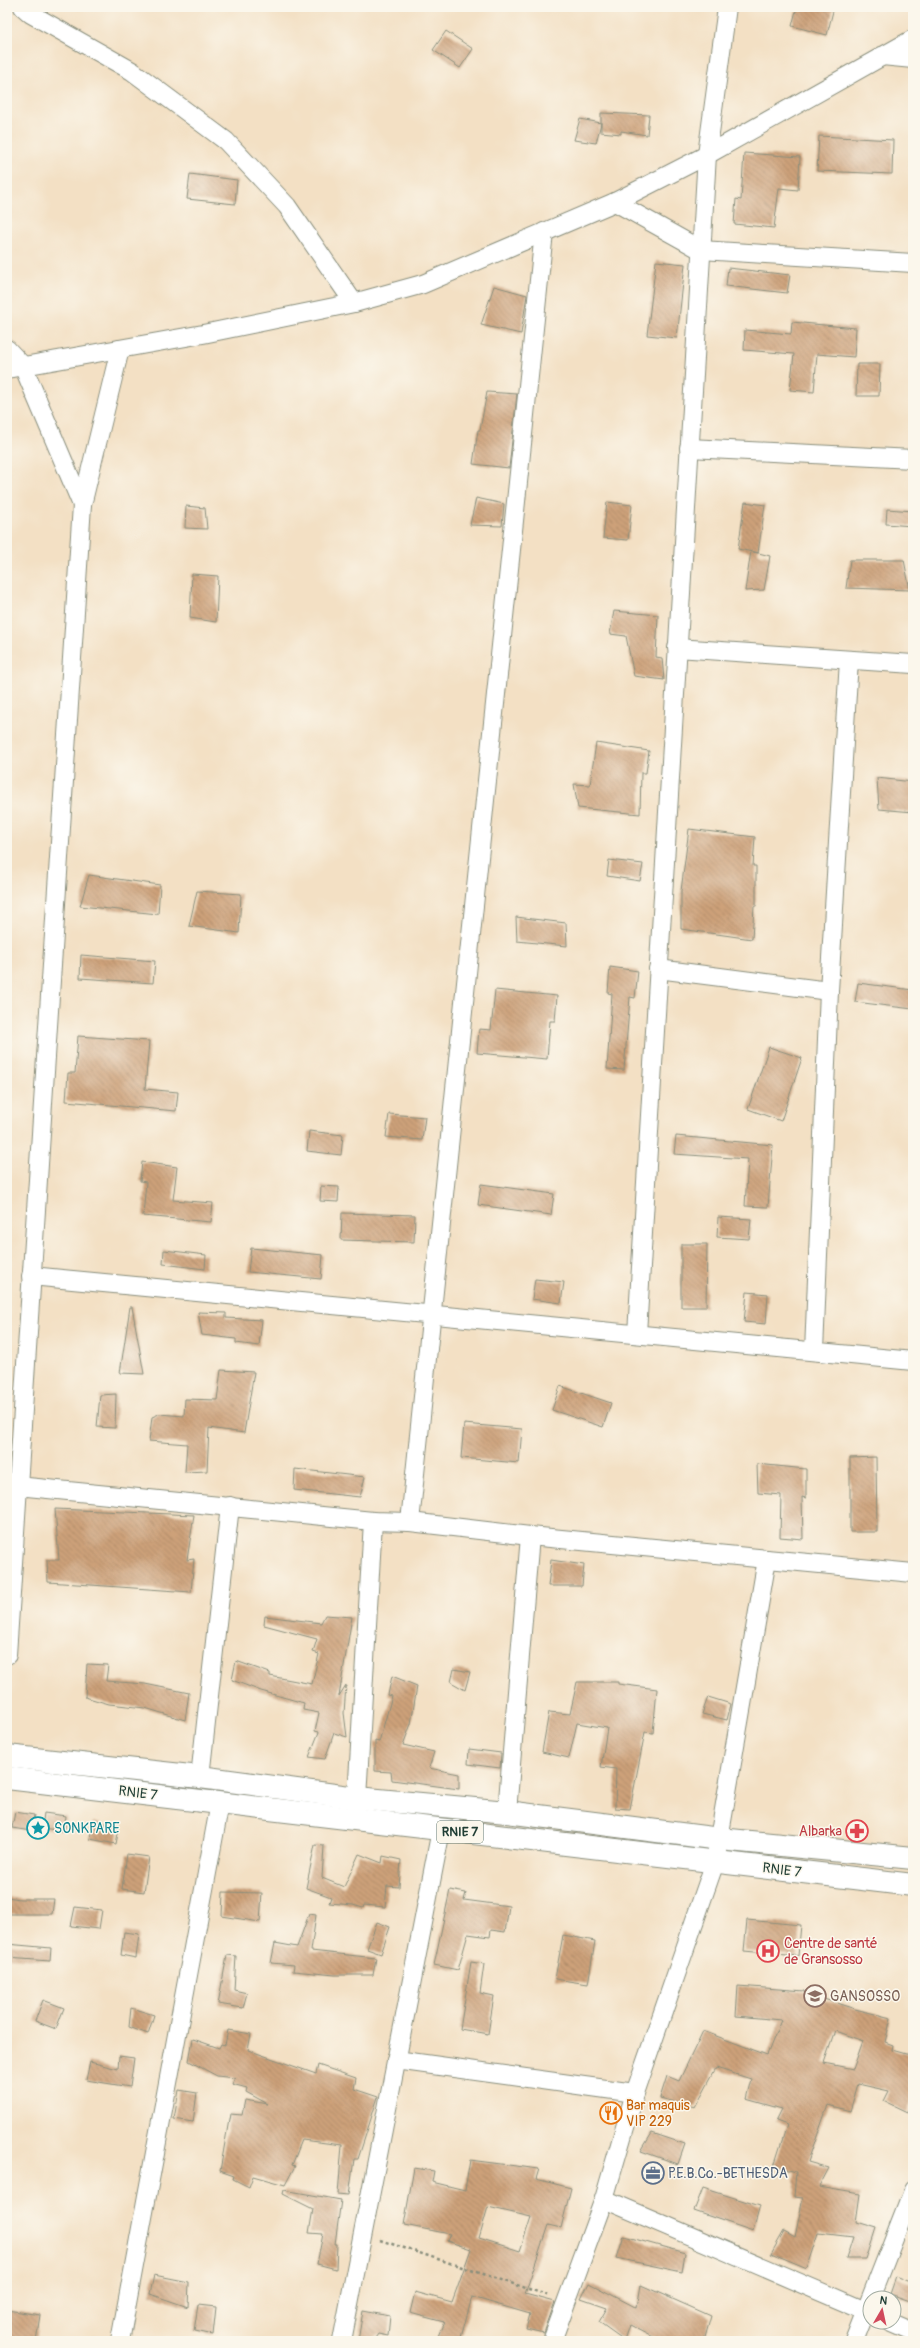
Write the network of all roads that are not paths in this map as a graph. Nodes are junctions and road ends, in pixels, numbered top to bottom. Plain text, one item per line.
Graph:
1 (24, 7) edge
2 (727, 7) edge
3 (913, 39) edge
4 (882, 56) junction
5 (913, 59) edge
6 (707, 154) junction
7 (615, 202) junction
8 (544, 232) junction
9 (701, 250) junction
10 (913, 263) edge
11 (354, 303) junction
12 (7, 349) edge
13 (120, 349) junction
14 (15, 367) edge
15 (689, 448) junction
16 (913, 459) edge
17 (82, 505) junction
18 (677, 648) junction
19 (849, 660) junction
20 (913, 664) edge
21 (658, 969) junction
22 (829, 991) junction
23 (31, 1276) junction
24 (432, 1314) junction
25 (637, 1334) junction
26 (814, 1351) junction
27 (913, 1361) edge
28 (13, 1485) edge
29 (230, 1506) junction
30 (373, 1521) junction
31 (410, 1522) junction
32 (530, 1536) junction
33 (767, 1559) junction
34 (913, 1573) edge
35 (7, 1655) edge
36 (7, 1756) edge
37 (200, 1777) junction
38 (7, 1778) edge
39 (357, 1798) junction
40 (220, 1803) junction
41 (507, 1812) junction
42 (441, 1830) junction
43 (720, 1839) junction
44 (913, 1858) edge
45 (714, 1862) junction
46 (913, 1885) edge
47 (396, 2060) junction
48 (635, 2093) junction
49 (913, 2190) edge
50 (604, 2199) junction
51 (875, 2290) edge
52 (862, 2310) edge
53 (862, 2323) edge
54 (902, 2327) edge
55 (913, 2332) edge
56 (120, 2341) edge
57 (342, 2341) edge
58 (552, 2341) edge
59 (854, 2341) edge

1 - 11 street
2 - 6 street
3 - 4 street
4 - 5 street
4 - 6 street
6 - 7 street
6 - 9 street
7 - 8 street
7 - 9 street
8 - 11 street
8 - 24 street
9 - 10 street
9 - 15 street
11 - 13 street
12 - 14 street
13 - 14 street
13 - 17 street
14 - 17 street
15 - 16 street
15 - 18 street
17 - 23 street
18 - 19 street
18 - 21 street
19 - 20 street
19 - 22 street
21 - 22 street
21 - 25 street
22 - 26 street
23 - 24 street
23 - 28 street
24 - 25 street
24 - 31 street
25 - 26 street
26 - 27 street
28 - 29 street
28 - 35 street
29 - 30 street
29 - 37 street
30 - 31 street
30 - 39 street
31 - 32 street
32 - 33 street
32 - 41 street
33 - 34 street
33 - 43 street
36 - 37 main road, RNIE 7 / RNIE 7
37 - 39 main road, RNIE 7 / RNIE 7
38 - 40 main road, RNIE 7 / RNIE 7
39 - 41 main road, RNIE 7 / RNIE 7
40 - 42 main road, RNIE 7 / RNIE 7
40 - 56 street
41 - 43 main road, RNIE 7 / RNIE 7
42 - 45 main road, RNIE 7 / RNIE 7
42 - 47 street
43 - 44 main road, RNIE 7 / RNIE 7
43 - 45 street
45 - 46 main road, RNIE 7 / RNIE 7
45 - 48 street
47 - 48 street
47 - 57 street
48 - 50 street
49 - 51 street
50 - 52 street
50 - 58 street
53 - 59 street
54 - 55 street

